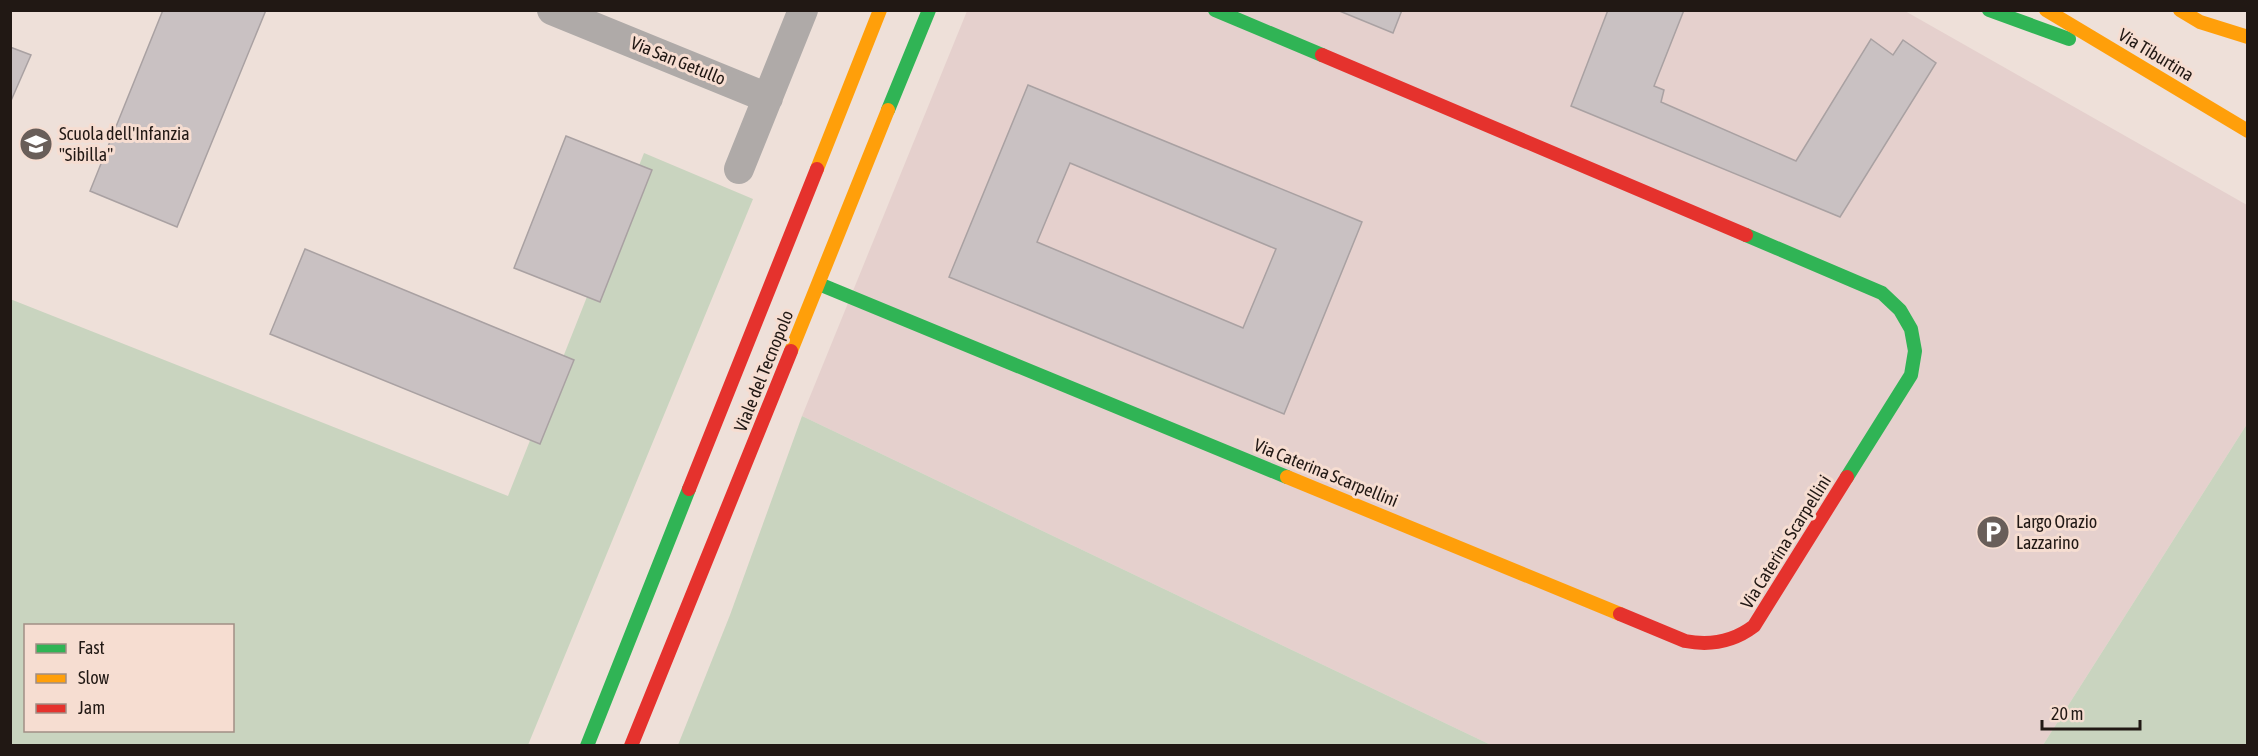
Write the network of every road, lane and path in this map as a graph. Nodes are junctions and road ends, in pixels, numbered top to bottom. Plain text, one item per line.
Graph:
1 (552, 10) edge
2 (802, 10) edge
3 (880, 10) edge
4 (929, 10) edge
5 (1215, 10) edge
6 (1989, 10) edge
7 (2046, 10) edge
8 (2180, 10) edge
9 (2247, 37) edge
10 (2131, 62) junction
11 (768, 98) junction
12 (2247, 131) edge
13 (739, 169) dead end
14 (819, 284) junction
15 (587, 746) edge
16 (631, 746) edge

1 - 11 street, Via San Getullo
2 - 11 street
3 - 15 street, Viale del Tecnopolo
4 - 14 street, Viale del Tecnopolo
5 - 14 street, Via Caterina Scarpellini
6 - 10 street
7 - 10 street, Via Tiburtina
8 - 9 street
10 - 12 street, Via Tiburtina
11 - 13 street
14 - 16 street, Viale del Tecnopolo

